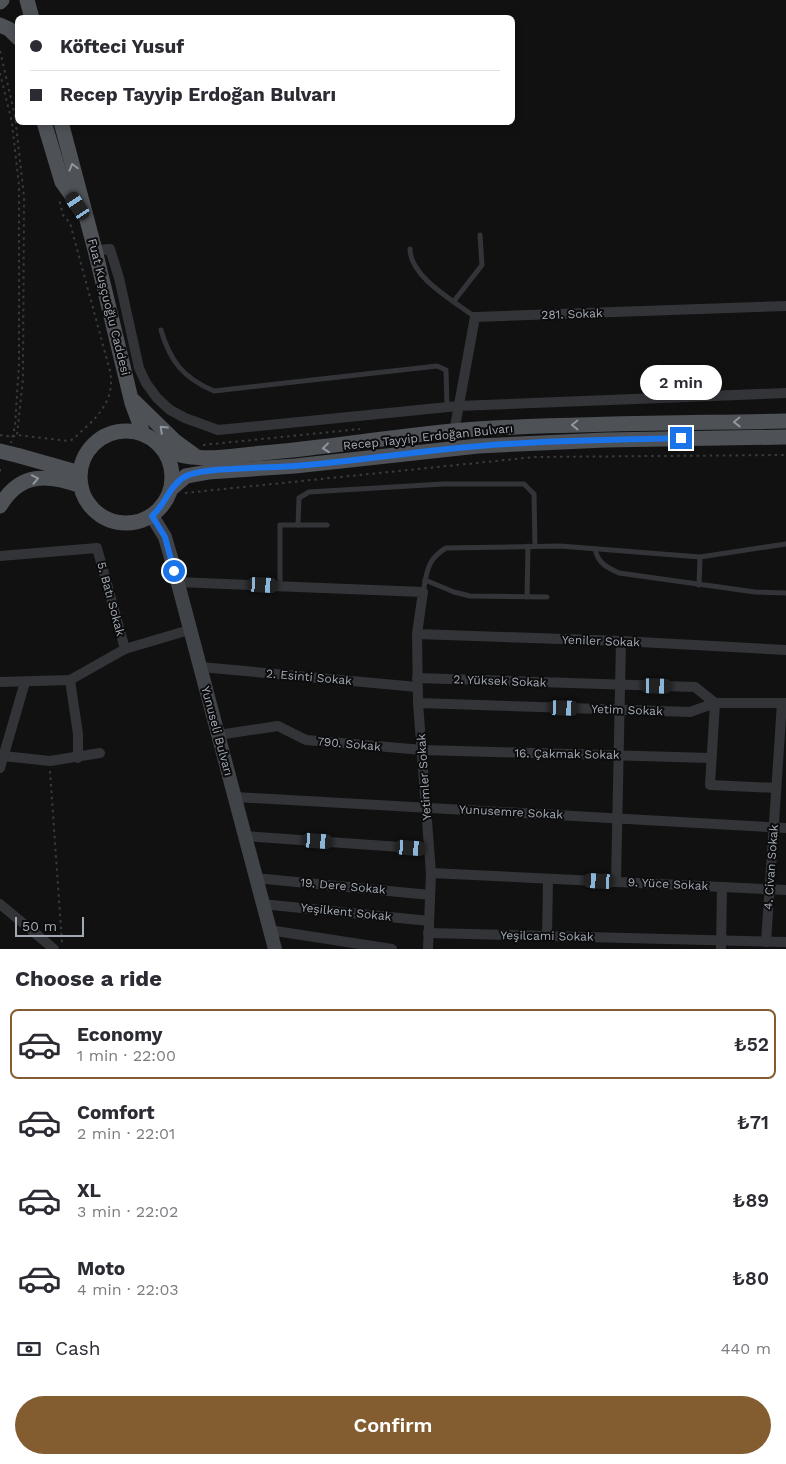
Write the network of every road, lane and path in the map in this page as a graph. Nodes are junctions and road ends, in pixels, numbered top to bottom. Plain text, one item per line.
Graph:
1 (27, 0) edge
2 (31, 15) edge
3 (0, 26) edge
4 (15, 35) edge
5 (0, 51) edge
6 (0, 72) edge
7 (15, 116) edge
8 (16, 125) edge
9 (45, 125) edge
10 (62, 125) edge
11 (58, 197) dead end
12 (86, 218) junction
13 (480, 235) dead end
14 (410, 248) dead end
15 (95, 250) junction
16 (454, 301) junction
17 (786, 306) edge
18 (475, 317) junction
19 (161, 330) dead end
20 (786, 393) edge
21 (130, 398) junction
22 (458, 406) junction
23 (448, 407) junction
24 (786, 421) edge
25 (454, 432) junction
26 (143, 434) junction
27 (0, 435) edge
28 (17, 435) junction
29 (786, 437) edge
30 (12, 438) junction
31 (163, 448) junction
32 (0, 451) edge
33 (786, 456) edge
34 (198, 458) junction
35 (80, 480) junction
36 (176, 491) junction
37 (0, 506) edge
38 (152, 516) junction
39 (298, 525) junction
40 (326, 525) dead end
41 (786, 544) edge
42 (528, 546) junction
43 (535, 546) junction
44 (595, 549) junction
45 (0, 556) edge
46 (700, 557) junction
47 (425, 580) junction
48 (177, 582) junction
49 (699, 585) junction
50 (280, 586) junction
51 (423, 592) junction
52 (786, 593) edge
53 (527, 597) junction
54 (547, 597) dead end
55 (189, 630) junction
56 (416, 634) junction
57 (620, 641) junction
58 (125, 650) junction
59 (786, 650) edge
60 (200, 667) junction
61 (70, 680) junction
62 (0, 682) edge
63 (25, 682) junction
64 (417, 683) junction
65 (620, 685) junction
66 (418, 703) junction
67 (715, 703) junction
68 (784, 703) edge
69 (619, 710) junction
70 (218, 736) junction
71 (423, 750) junction
72 (100, 753) dead end
73 (618, 755) junction
74 (3, 756) junction
75 (78, 758) junction
76 (712, 758) junction
77 (50, 761) junction
78 (0, 768) edge
79 (776, 788) junction
80 (235, 797) junction
81 (427, 808) junction
82 (617, 818) junction
83 (774, 827) junction
84 (786, 828) edge
85 (244, 836) junction
86 (429, 849) junction
87 (431, 873) junction
88 (256, 878) junction
89 (548, 879) junction
90 (616, 882) junction
91 (722, 887) junction
92 (770, 889) junction
93 (786, 890) edge
94 (430, 895) junction
95 (0, 904) edge
96 (262, 904) junction
97 (429, 921) junction
98 (270, 930) junction
99 (428, 933) junction
100 (547, 936) junction
101 (595, 937) junction
102 (766, 942) junction
103 (786, 942) edge
104 (721, 945) edge
105 (49, 947) edge
106 (62, 949) edge
107 (275, 949) edge
108 (392, 949) edge
109 (428, 949) edge
110 (595, 949) edge

1 - 2 main road
3 - 4 main road
5 - 7 path
6 - 30 path
8 - 28 path
9 - 12 main road
12 -> 10 main road, Fuat Kuşçuoğlu Caddesi
11 - 28 path
12 - 15 main road, Fuat Kuşçuoğlu Caddesi
13 - 16 lane
14 - 16 lane
15 - 21 main road, Fuat Kuşçuoğlu Caddesi
15 - 23 street
16 - 18 lane
17 - 18 street, 281. Sokak
18 - 22 street
19 - 23 lane
20 - 22 street
21 - 26 main road, Fuat Kuşçuoğlu Caddesi
34 -> 21 main road
22 - 23 street
22 - 25 street
24 -> 25 main road, Recep Tayyip Erdoğan Bulvarı
25 -> 34 main road, Recep Tayyip Erdoğan Bulvarı
26 - 31 main road
26 - 35 main road
27 - 30 path
28 - 30 path
29 - 36 main road, Recep Tayyip Erdoğan Bulvarı
31 - 34 main road, Recep Tayyip Erdoğan Bulvarı
31 - 36 main road
32 - 35 main road, bridge
33 - 36 path
37 -> 35 main road
35 - 38 main road
36 - 38 main road
38 - 48 main road, Yunuseli Bulvarı
39 - 40 lane
39 - 43 lane
39 - 50 lane
41 - 46 lane
42 - 43 lane
42 - 47 lane
42 - 53 lane
43 - 44 lane
44 - 46 lane
44 - 49 lane
45 - 58 street, 5. Batı Sokak
46 - 49 lane
47 - 51 lane
47 - 53 lane
48 - 50 street
48 - 55 main road, Yunuseli Bulvarı
49 - 52 lane
50 - 51 street
51 - 56 street, Yetimler Sokak
53 - 54 lane
55 - 58 street
55 - 60 main road, Yunuseli Bulvarı
56 - 57 street, Yeniler Sokak
56 - 64 street, Yetimler Sokak
57 - 59 street, Yeniler Sokak
57 - 65 street
58 - 61 street
60 - 64 street, 2. Esinti Sokak
60 - 70 main road, Yunuseli Bulvarı
61 - 63 street
61 - 75 street
62 - 63 street
63 - 74 street
64 - 65 street, 2. Yüksek Sokak
64 - 66 street, Yetimler Sokak
65 - 67 street, 2. Yüksek Sokak
65 - 69 street
66 - 69 street, Yetim Sokak
66 - 71 street, Yetimler Sokak
67 - 68 street
67 - 69 street, Yetim Sokak
67 - 76 street
68 - 79 street, 4. Civan Sokak
69 - 73 street
70 - 71 street, 790. Sokak
70 - 80 main road, Yunuseli Bulvarı
71 - 73 street, 16. Çakmak Sokak
71 - 81 street, Yetimler Sokak
72 - 75 street
73 - 76 street, 16. Çakmak Sokak
73 - 82 street
74 - 77 street
74 - 78 street
75 - 77 street
76 - 79 street
77 - 106 path
79 - 83 street, 4. Civan Sokak
80 - 81 street, Yunusemre Sokak
80 - 85 main road, Yunuseli Bulvarı
81 - 82 street, Yunusemre Sokak
81 - 86 street, Yetimler Sokak
82 - 83 street, Yunusemre Sokak
82 - 90 street
83 - 84 street, Yunusemre Sokak
83 - 92 street, 4. Civan Sokak
85 - 86 street
85 - 88 main road, Yunuseli Bulvarı
86 - 87 street, Yetimler Sokak
87 - 89 street, 9. Yüce Sokak
87 - 94 street, Yetimler Sokak
88 - 94 street, 19. Dere Sokak
88 - 96 main road, Yunuseli Bulvarı
89 - 90 street, 9. Yüce Sokak
89 - 100 street
90 - 91 street, 9. Yüce Sokak
91 - 92 street, 9. Yüce Sokak
91 - 104 street
92 - 93 street, 9. Yüce Sokak
92 - 102 street, 4. Civan Sokak
94 - 97 street, Yetimler Sokak
95 - 105 street
96 - 97 street, Yeşilkent Sokak
96 - 98 main road, Yunuseli Bulvarı
97 - 99 street, Yetimler Sokak
98 - 107 main road, Yunuseli Bulvarı
98 - 108 street
99 - 100 street, Yeşilcami Sokak
99 - 109 street, Yetimler Sokak
100 - 101 street, Yeşilcami Sokak
101 - 104 street, Yeşilcami Sokak
101 - 110 street
102 - 103 street, Yeşilcami Sokak
102 - 104 street, Yeşilcami Sokak

